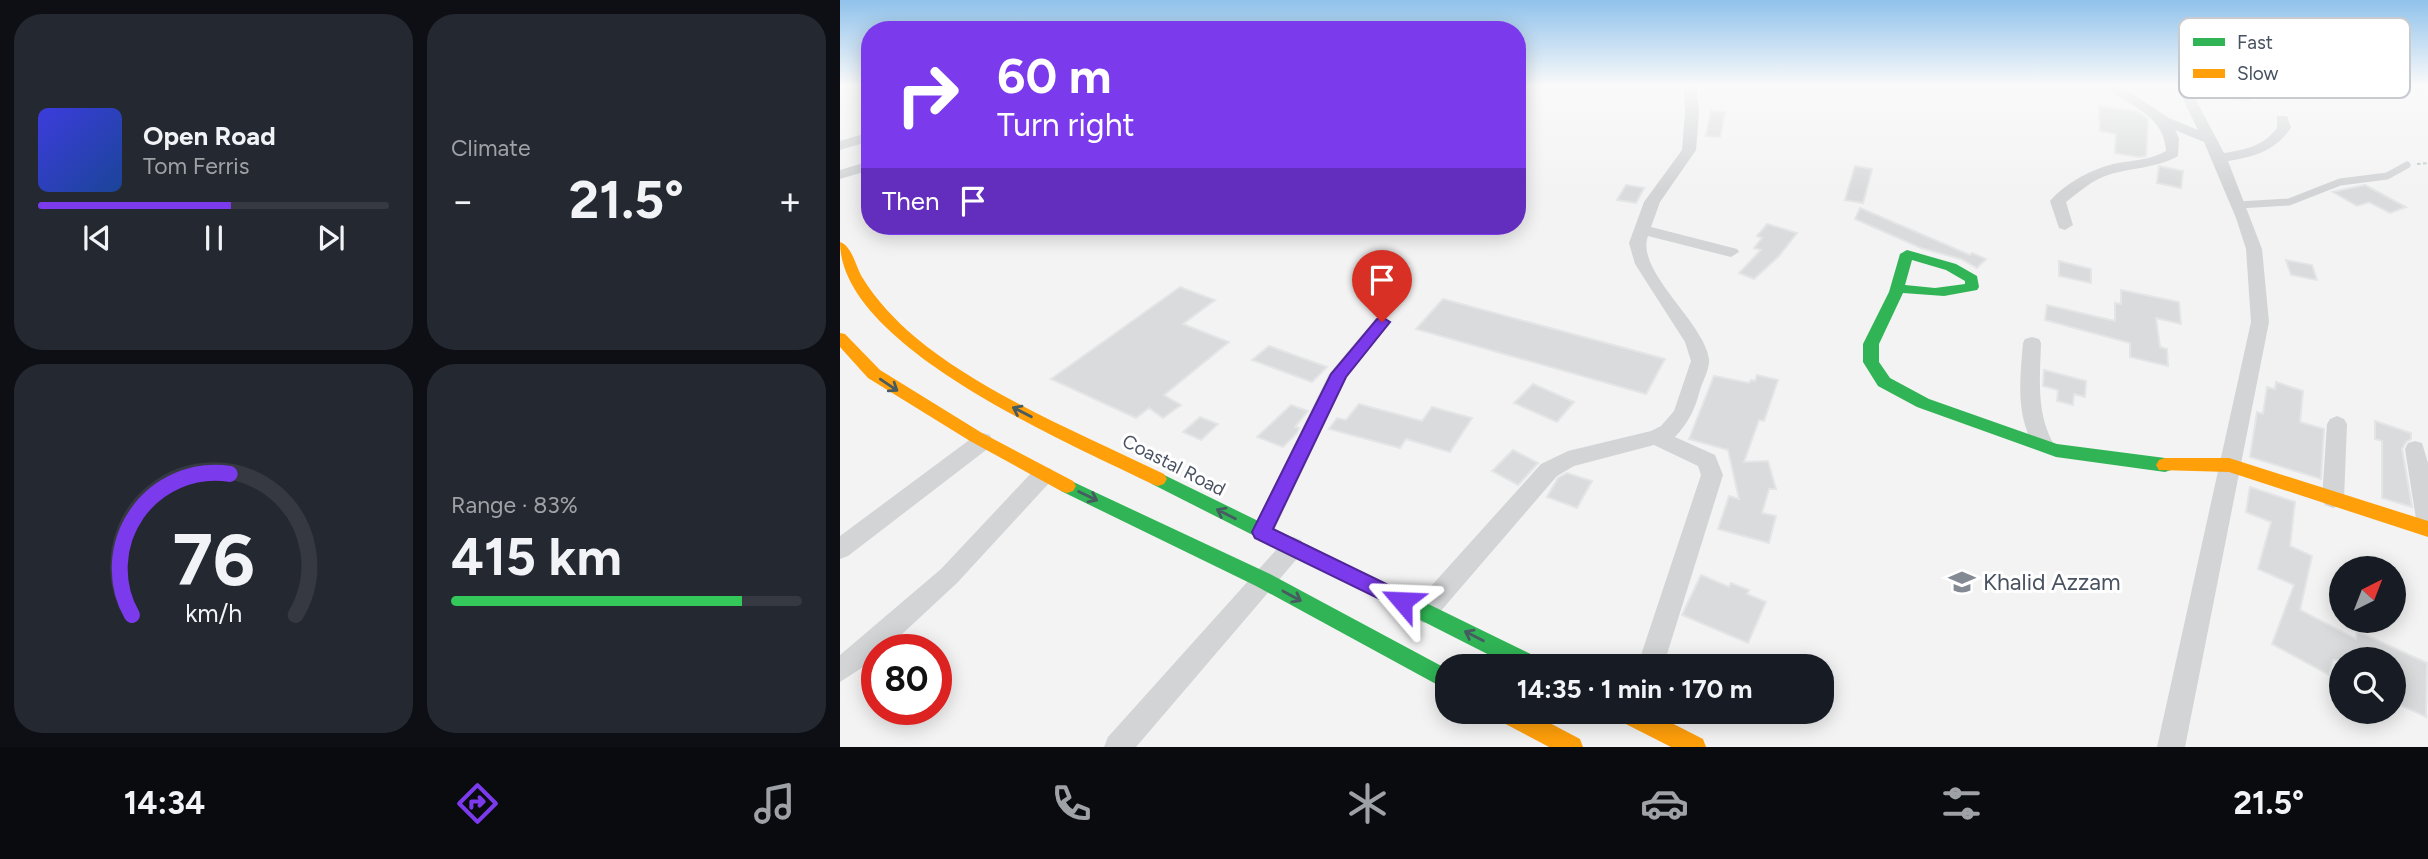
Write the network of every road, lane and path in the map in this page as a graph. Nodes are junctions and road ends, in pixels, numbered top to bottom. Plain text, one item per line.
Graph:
1 (2282, 119) dead end
2 (1691, 120) edge
3 (2199, 120) edge
4 (2164, 121) joint
5 (861, 139) edge
6 (2209, 139) junction
7 (840, 146) edge
8 (2219, 158) junction
9 (2407, 165) dead end
10 (861, 168) edge
11 (840, 175) edge
12 (2239, 205) junction
13 (2065, 225) dead end
14 (1641, 229) junction
15 (840, 246) edge
16 (1731, 252) dead end
17 (1896, 292) dead end
18 (1382, 322) dead end
19 (840, 338) edge
20 (2032, 343) dead end
21 (2337, 424) dead end
22 (1656, 437) junction
23 (983, 442) junction
24 (2043, 443) junction
25 (2415, 449) dead end
26 (2229, 465) junction
27 (1043, 475) junction
28 (2333, 499) junction
29 (2428, 527) edge
30 (1262, 532) junction
31 (1293, 547) junction
32 (840, 549) edge
33 (1263, 580) junction
34 (1424, 612) junction
35 (1509, 654) edge
36 (1654, 654) edge
37 (840, 670) edge
38 (1435, 673) edge
39 (1518, 724) edge
40 (1650, 724) edge
41 (1532, 738) edge
42 (1118, 747) edge
43 (1572, 747) edge
44 (1695, 747) edge
45 (2171, 747) edge

1 - 8 street
2 - 14 street
3 - 6 street
4 - 6 street
4 - 13 street
5 - 7 street
6 - 8 street
8 - 12 street
9 - 12 lane
10 - 11 street
12 - 26 street
14 - 16 street
14 - 22 street
30 -> 15 main road, Coastal Road
17 - 24 main road
18 - 30 street
19 -> 23 main road
20 - 24 street
21 - 28 street
22 - 34 street
22 - 36 street
23 - 27 main road
23 - 32 street
24 - 26 main road
25 - 29 street
26 - 28 main road
26 - 45 street
27 -> 33 main road
27 - 37 street
28 - 29 main road
30 - 31 main road, Coastal Road
31 - 33 street
31 - 34 main road, Coastal Road
33 -> 38 main road
33 - 42 street
35 -> 34 main road, Coastal Road
39 - 41 main road
40 - 44 main road
41 - 43 main road

